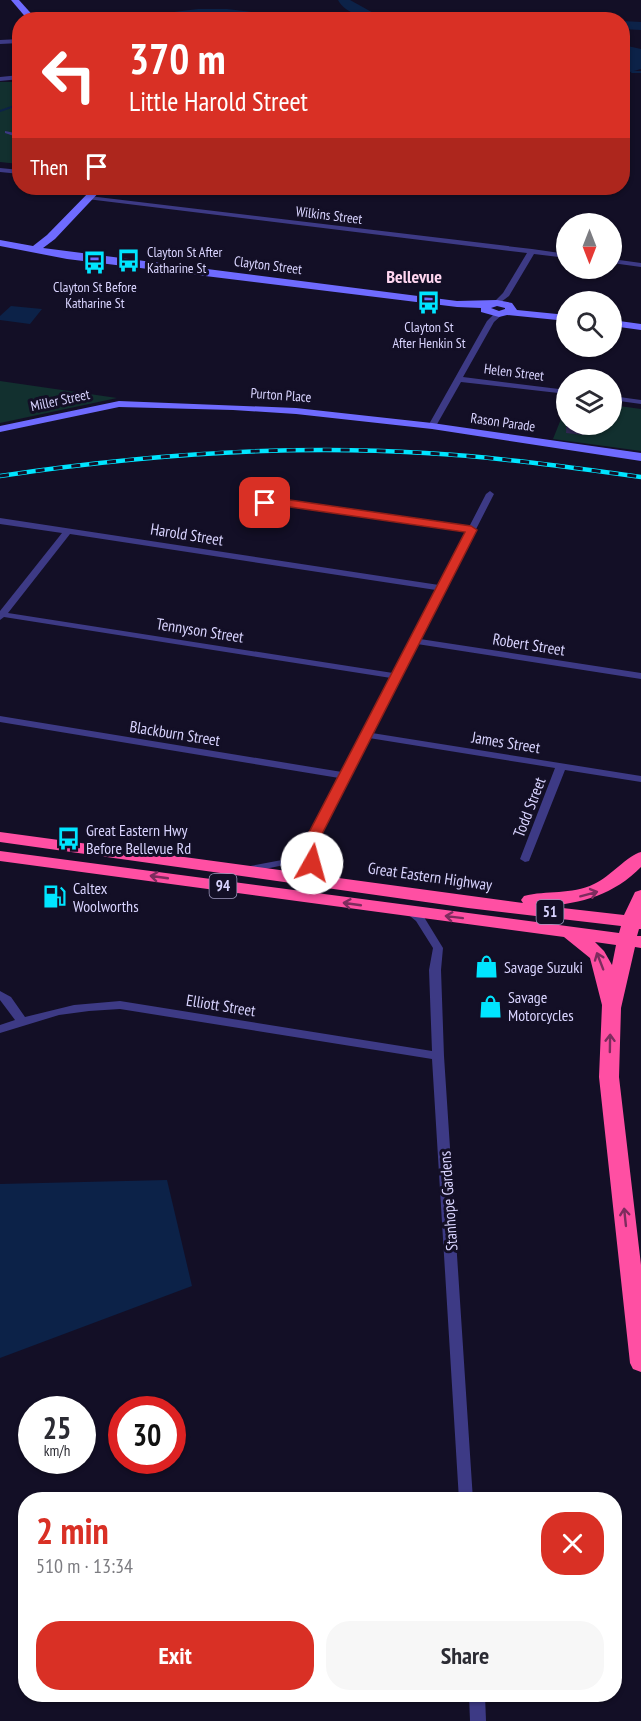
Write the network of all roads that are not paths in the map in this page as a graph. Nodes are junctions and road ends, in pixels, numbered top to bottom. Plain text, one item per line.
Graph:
1 (15, 0) edge
2 (26, 12) edge
3 (7, 132) dead end
4 (12, 134) edge
5 (92, 195) edge
6 (89, 198) junction
7 (0, 243) edge
8 (37, 250) junction
9 (531, 251) junction
10 (556, 254) edge
11 (622, 262) edge
12 (641, 265) edge
13 (498, 308) junction
14 (556, 317) edge
15 (622, 325) edge
16 (641, 327) edge
17 (458, 379) junction
18 (556, 391) edge
19 (622, 399) edge
20 (641, 402) edge
21 (128, 404) joint
22 (432, 426) junction
23 (0, 429) edge
24 (641, 457) edge
25 (490, 494) dead end
26 (265, 503) dead end
27 (0, 521) edge
28 (471, 530) junction
29 (68, 531) junction
30 (441, 588) junction
31 (1, 615) edge
32 (413, 641) junction
33 (396, 676) junction
34 (641, 676) edge
35 (0, 719) edge
36 (366, 735) junction
37 (561, 766) junction
38 (345, 776) junction
39 (641, 779) edge
40 (0, 837) edge
41 (310, 844) junction
42 (0, 856) edge
43 (641, 857) edge
44 (525, 859) dead end
45 (242, 870) junction
46 (315, 872) junction
47 (641, 896) edge
48 (468, 902) junction
49 (410, 912) junction
50 (563, 932) junction
51 (635, 932) edge
52 (0, 995) edge
53 (611, 1008) junction
54 (22, 1021) junction
55 (0, 1029) edge
56 (438, 1056) junction
57 (641, 1363) edge
58 (465, 1492) edge
59 (477, 1702) edge
60 (478, 1721) edge

1 - 2 main road
3 - 4 street
5 - 6 main road
6 - 8 main road
6 - 9 street, Wilkins Street
7 - 8 main road, Clayton Street
8 - 13 main road, Clayton Street
9 - 10 street, Wilkins Street
9 - 13 street
11 - 12 street
13 - 14 main road, Clayton Street
13 - 17 street
15 - 16 main road
17 - 18 street, Helen Street
17 - 22 street
19 - 20 street
21 - 22 main road, Purton Place
21 - 23 main road, Miller Street
22 - 24 main road, Rason Parade
25 - 28 street
26 - 28 street
27 - 29 street, Harold Street
28 - 30 street
29 - 30 street, Harold Street
29 - 31 street
30 - 32 street
31 - 33 street, Tennyson Street
32 - 33 street
32 - 34 street, Robert Street
33 - 36 street
35 - 38 street, Blackburn Street
36 - 37 street, James Street
36 - 38 street
37 - 39 street, James Street
37 - 44 street, Todd Street
38 - 41 street
40 - 45 highway, Great Eastern Highway / 94
41 - 45 street
41 - 46 street
49 -> 42 highway, 94
48 -> 43 highway, 94
45 - 46 highway, Great Eastern Highway / 94
46 - 48 highway, Great Eastern Highway / 94
47 - 51 highway
48 - 51 highway, Great Eastern Highway / 51
50 -> 49 highway, 94
49 - 56 street, Stanhope Gardens
50 - 51 highway, 94
53 -> 50 highway
51 - 53 highway
52 - 54 street
57 -> 53 highway
54 - 55 street, Elliott Street
54 - 56 street, Elliott Street
56 - 58 street, Stanhope Gardens
59 - 60 street

